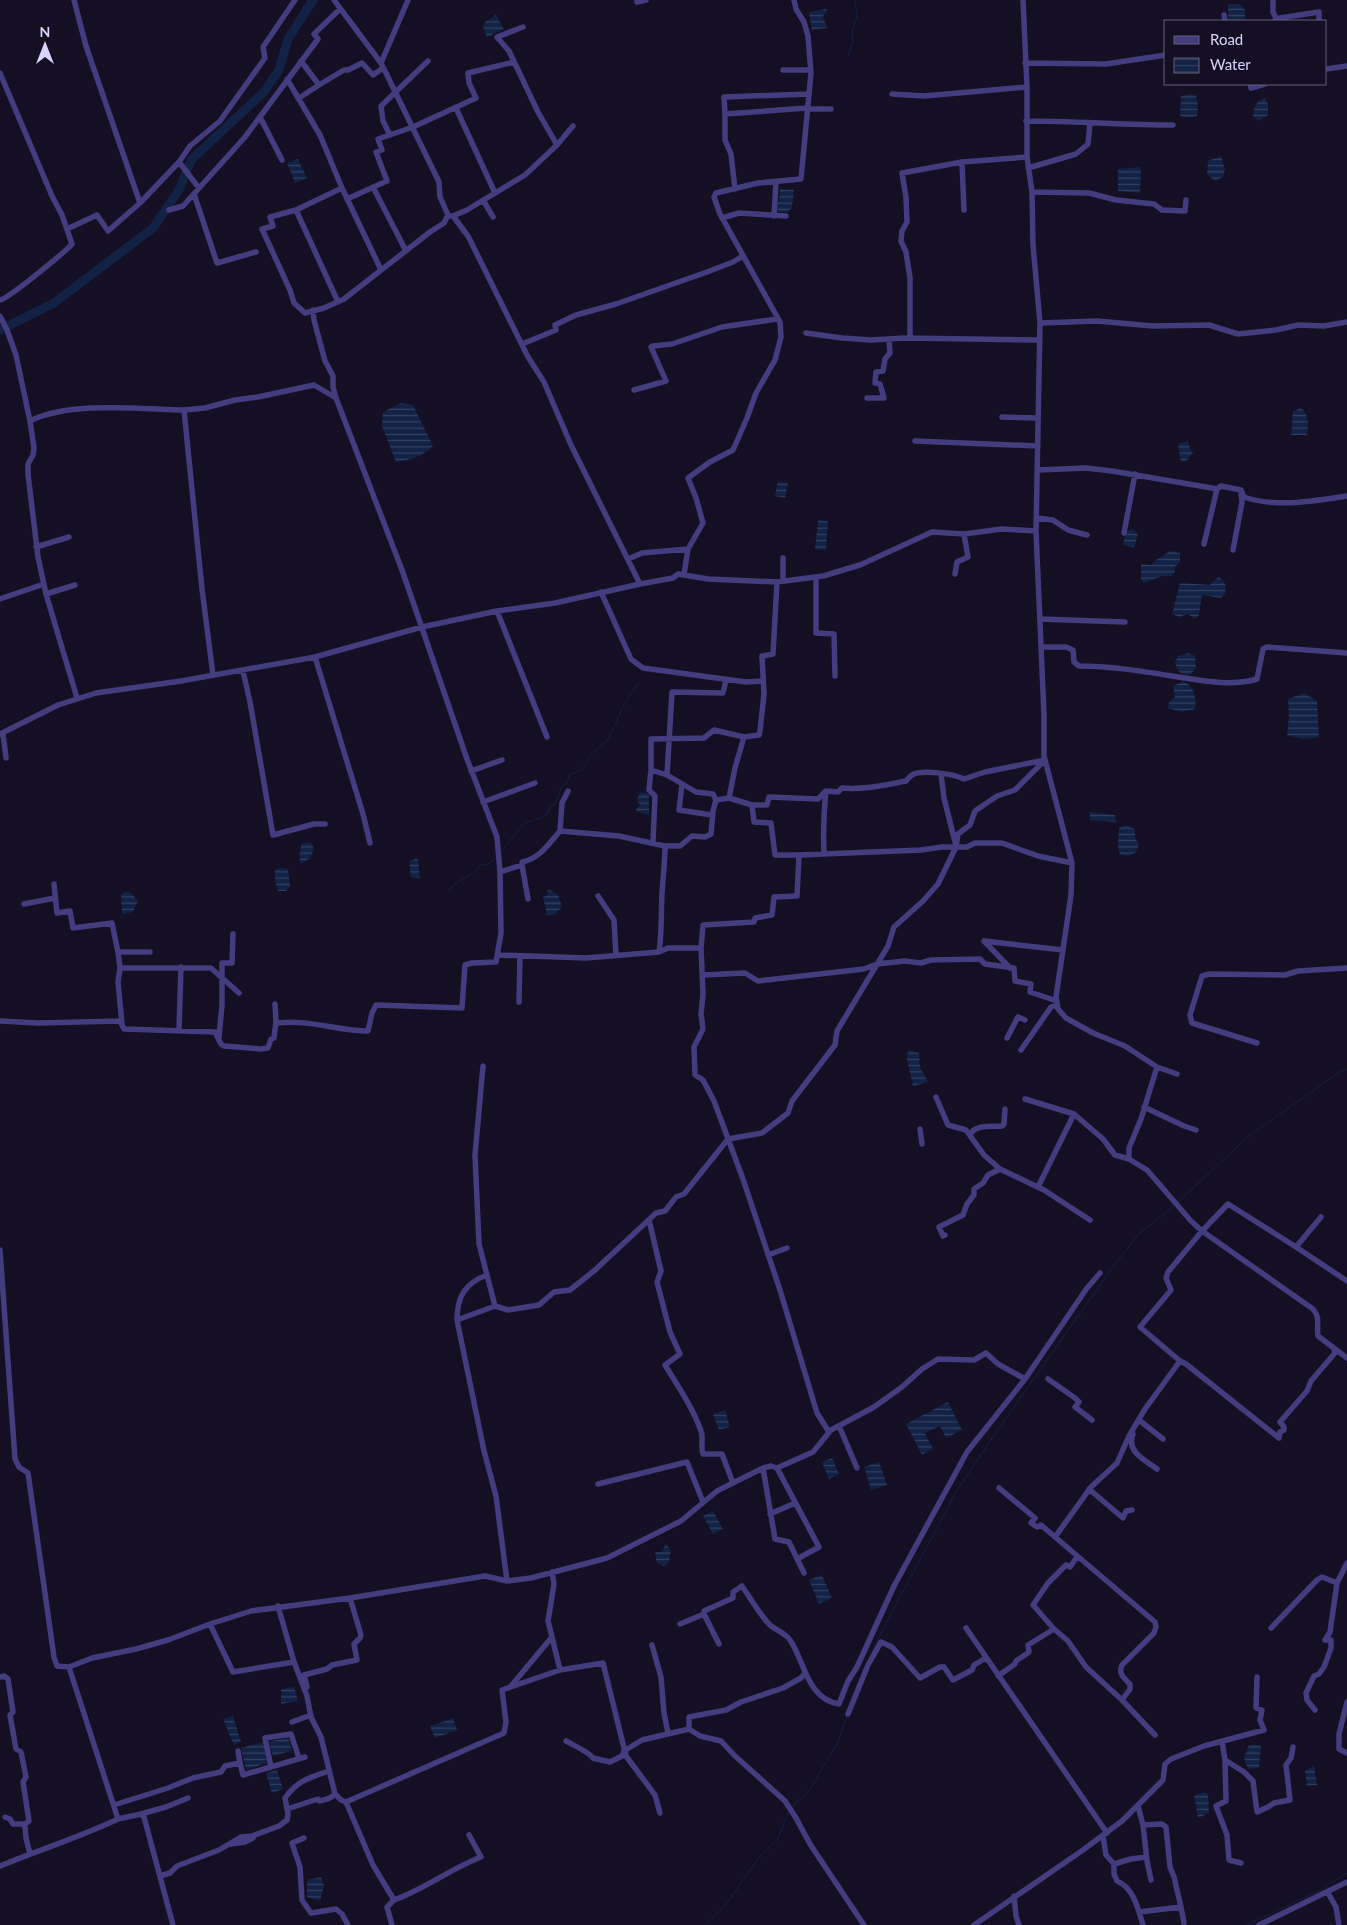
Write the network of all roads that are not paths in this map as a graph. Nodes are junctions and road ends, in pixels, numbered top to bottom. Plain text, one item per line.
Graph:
1 (74, 0) edge
2 (295, 0) edge
3 (334, 0) edge
4 (408, 0) edge
5 (637, 0) edge
6 (646, 0) edge
7 (794, 0) edge
8 (1023, 0) edge
9 (1273, 0) edge
10 (340, 9) junction
11 (1276, 20) edge
12 (1319, 20) edge
13 (522, 27) dead end
14 (1164, 55) edge
15 (301, 61) junction
16 (428, 61) dead end
17 (514, 62) junction
18 (1025, 63) junction
19 (382, 66) junction
20 (1347, 66) edge
21 (1327, 68) edge
22 (782, 70) dead end
23 (810, 70) junction
24 (0, 72) edge
25 (287, 79) junction
26 (1250, 85) edge
27 (1262, 85) edge
28 (319, 86) junction
29 (1027, 87) junction
30 (396, 94) junction
31 (809, 94) junction
32 (892, 94) dead end
33 (299, 98) junction
34 (456, 108) junction
35 (807, 108) junction
36 (831, 109) dead end
37 (724, 114) junction
38 (260, 117) junction
39 (1026, 122) junction
40 (1090, 123) junction
41 (1173, 125) dead end
42 (573, 126) dead end
43 (413, 128) junction
44 (390, 135) junction
45 (557, 145) junction
46 (1027, 158) junction
47 (282, 160) dead end
48 (179, 162) junction
49 (962, 162) junction
50 (1028, 168) junction
51 (776, 182) junction
52 (373, 187) junction
53 (199, 188) junction
54 (342, 188) junction
55 (735, 188) junction
56 (1032, 192) junction
57 (495, 193) junction
58 (194, 194) junction
59 (347, 199) junction
60 (483, 200) junction
61 (1186, 200) dead end
62 (140, 203) junction
63 (169, 210) dead end
64 (296, 210) junction
65 (964, 210) dead end
66 (450, 216) junction
67 (774, 216) junction
68 (786, 216) dead end
69 (493, 217) dead end
70 (722, 218) junction
71 (67, 229) junction
72 (406, 250) junction
73 (256, 252) dead end
74 (743, 256) junction
75 (381, 270) junction
76 (0, 300) edge
77 (338, 302) junction
78 (313, 310) junction
79 (0, 316) edge
80 (778, 319) junction
81 (1347, 322) edge
82 (1040, 323) junction
83 (806, 332) dead end
84 (910, 338) junction
85 (889, 340) junction
86 (1040, 340) junction
87 (522, 344) junction
88 (634, 390) dead end
89 (336, 398) junction
90 (867, 398) dead end
91 (184, 410) junction
92 (1002, 417) dead end
93 (1038, 418) junction
94 (30, 421) junction
95 (915, 441) dead end
96 (1038, 446) junction
97 (1038, 470) junction
98 (1136, 474) junction
99 (1217, 489) junction
100 (1241, 490) junction
101 (1347, 496) edge
102 (1037, 518) junction
103 (1036, 531) junction
104 (1124, 533) dead end
105 (964, 534) junction
106 (1087, 535) dead end
107 (69, 538) dead end
108 (1204, 544) dead end
109 (36, 547) junction
110 (688, 549) junction
111 (1233, 550) dead end
112 (783, 558) dead end
113 (628, 560) junction
114 (684, 574) junction
115 (955, 574) dead end
116 (816, 577) junction
117 (780, 581) junction
118 (44, 584) junction
119 (640, 584) junction
120 (75, 585) dead end
121 (601, 592) junction
122 (46, 594) junction
123 (0, 599) edge
124 (497, 610) junction
125 (1040, 619) junction
126 (1125, 622) dead end
127 (422, 627) junction
128 (1041, 647) junction
129 (1347, 653) edge
130 (315, 657) junction
131 (243, 670) junction
132 (213, 676) junction
133 (835, 676) dead end
134 (726, 680) junction
135 (763, 681) junction
136 (77, 698) junction
137 (2, 734) edge
138 (744, 736) junction
139 (546, 737) dead end
140 (669, 740) junction
141 (6, 758) dead end
142 (502, 760) dead end
143 (1045, 760) junction
144 (652, 770) junction
145 (471, 771) junction
146 (940, 774) junction
147 (667, 775) junction
148 (535, 783) dead end
149 (682, 784) junction
150 (568, 791) dead end
151 (826, 791) junction
152 (729, 798) junction
153 (716, 800) junction
154 (483, 802) junction
155 (752, 806) junction
156 (712, 814) junction
157 (325, 824) dead end
158 (560, 831) junction
159 (653, 842) junction
160 (370, 843) dead end
161 (665, 846) junction
162 (956, 847) junction
163 (824, 853) junction
164 (799, 855) junction
165 (1072, 863) junction
166 (522, 865) junction
167 (500, 872) junction
168 (54, 884) dead end
169 (598, 896) dead end
170 (55, 898) junction
171 (528, 899) dead end
172 (24, 904) dead end
173 (233, 934) dead end
174 (702, 948) junction
175 (1063, 950) junction
176 (118, 952) junction
177 (150, 952) dead end
178 (659, 952) junction
179 (498, 955) junction
180 (616, 955) junction
181 (520, 956) junction
182 (877, 964) junction
183 (181, 967) junction
184 (120, 968) junction
185 (1010, 968) junction
186 (1347, 968) edge
187 (703, 975) junction
188 (222, 979) junction
189 (239, 993) dead end
190 (519, 1002) dead end
191 (1057, 1003) junction
192 (275, 1004) dead end
193 (1025, 1020) dead end
194 (0, 1021) edge
195 (276, 1021) junction
196 (122, 1024) junction
197 (179, 1030) junction
198 (1007, 1038) dead end
199 (219, 1039) junction
200 (1257, 1043) dead end
201 (1021, 1050) dead end
202 (483, 1066) dead end
203 (1157, 1067) junction
204 (1177, 1074) dead end
205 (936, 1097) dead end
206 (1025, 1099) dead end
207 (1144, 1107) junction
208 (1005, 1110) dead end
209 (1074, 1114) junction
210 (920, 1129) dead end
211 (1196, 1130) dead end
212 (970, 1135) junction
213 (728, 1140) junction
214 (922, 1144) dead end
215 (1129, 1159) junction
216 (1000, 1169) junction
217 (1038, 1187) junction
218 (1321, 1217) dead end
219 (649, 1220) junction
220 (1090, 1220) dead end
221 (1202, 1231) junction
222 (945, 1235) dead end
223 (1296, 1247) junction
224 (787, 1248) dead end
225 (0, 1250) edge
226 (768, 1255) junction
227 (1100, 1273) dead end
228 (488, 1275) junction
229 (1347, 1281) edge
230 (495, 1306) junction
231 (457, 1320) junction
232 (7, 1336) junction
233 (0, 1337) edge
234 (1334, 1349) junction
235 (1347, 1358) edge
236 (1180, 1361) junction
237 (1025, 1379) junction
238 (1048, 1379) dead end
239 (1092, 1420) dead end
240 (1139, 1420) junction
241 (839, 1426) junction
242 (1133, 1430) junction
243 (829, 1432) junction
244 (1163, 1438) dead end
245 (763, 1468) junction
246 (777, 1468) junction
247 (858, 1468) dead end
248 (1157, 1469) dead end
249 (733, 1483) junction
250 (598, 1484) dead end
251 (999, 1488) dead end
252 (1089, 1490) junction
253 (704, 1502) junction
254 (795, 1503) junction
255 (1132, 1510) dead end
256 (770, 1514) junction
257 (1055, 1537) junction
258 (1078, 1557) junction
259 (797, 1559) junction
260 (1347, 1563) edge
261 (552, 1572) junction
262 (804, 1573) dead end
263 (507, 1581) junction
264 (1337, 1582) junction
265 (350, 1598) junction
266 (278, 1606) junction
267 (704, 1614) junction
268 (210, 1624) junction
269 (680, 1624) dead end
270 (966, 1628) dead end
271 (1271, 1628) dead end
272 (1054, 1630) junction
273 (552, 1637) junction
274 (719, 1644) dead end
275 (652, 1645) dead end
276 (989, 1661) junction
277 (294, 1662) junction
278 (69, 1667) junction
279 (560, 1670) junction
280 (805, 1673) junction
281 (998, 1676) junction
282 (0, 1677) edge
283 (1258, 1677) dead end
284 (511, 1686) junction
285 (306, 1692) junction
286 (1122, 1700) junction
287 (1347, 1702) edge
288 (1315, 1710) dead end
289 (848, 1714) dead end
290 (311, 1715) junction
291 (292, 1722) dead end
292 (689, 1728) junction
293 (668, 1733) junction
294 (1155, 1735) dead end
295 (566, 1741) dead end
296 (1222, 1741) junction
297 (1293, 1747) dead end
298 (238, 1751) dead end
299 (624, 1751) junction
300 (1347, 1753) edge
301 (1225, 1760) junction
302 (240, 1763) junction
303 (271, 1767) junction
304 (329, 1771) junction
305 (335, 1794) junction
306 (188, 1798) dead end
307 (346, 1802) junction
308 (114, 1805) junction
309 (1138, 1806) junction
310 (287, 1809) junction
311 (1090, 1809) dead end
312 (141, 1814) junction
313 (660, 1814) dead end
314 (5, 1817) dead end
315 (118, 1819) junction
316 (24, 1825) junction
317 (1143, 1825) junction
318 (1105, 1834) junction
319 (469, 1835) dead end
320 (304, 1838) dead end
321 (30, 1854) junction
322 (1146, 1857) junction
323 (1241, 1863) dead end
324 (1114, 1864) junction
325 (0, 1866) edge
326 (160, 1876) junction
327 (1151, 1880) dead end
328 (1347, 1882) edge
329 (1328, 1893) junction
330 (1014, 1896) junction
331 (394, 1900) junction
332 (1181, 1907) junction
333 (1139, 1912) junction
334 (1184, 1923) dead end
335 (173, 1925) edge
336 (348, 1925) edge
337 (392, 1925) edge
338 (864, 1925) edge
339 (974, 1925) edge
340 (1019, 1925) edge
341 (1143, 1925) edge
342 (1260, 1925) edge
343 (1339, 1925) edge

1 - 62 street
2 - 48 street
3 - 10 street
4 - 19 street
5 - 6 street
7 - 23 street
8 - 18 street
9 - 11 street
10 - 15 street
10 - 19 street
11 - 12 street
13 - 17 street
14 - 18 street
15 - 25 street
15 - 28 street
16 - 30 street
17 - 34 street
17 - 45 street
18 - 29 street
19 - 28 street
19 - 30 street
20 - 21 street
22 - 23 street
23 - 31 street
24 - 71 street
25 - 33 street
25 - 38 street
26 - 27 street
28 - 33 street
29 - 32 street
29 - 39 street
30 - 43 street
30 - 44 street
31 - 35 street
31 - 37 street
33 - 54 street
34 - 43 street
34 - 57 street
35 - 36 street
35 - 37 street
35 - 51 street
37 - 55 street
38 - 47 street
38 - 53 street
39 - 40 street
39 - 46 street
40 - 41 street
40 - 50 street
42 - 45 street
43 - 44 street
43 - 66 street
44 - 52 street
45 - 57 street
46 - 49 street
46 - 50 street
48 - 53 street
48 - 62 street
49 - 65 street
49 - 84 street
50 - 56 street
51 - 55 street
51 - 67 street
52 - 59 street
52 - 72 street
53 - 58 street
54 - 59 street
54 - 64 street
55 - 70 street
56 - 61 street
56 - 82 street
57 - 60 street
58 - 63 street
58 - 73 street
59 - 75 street
60 - 66 street
60 - 69 street
62 - 71 street
64 - 77 street
64 - 78 street
66 - 72 street
66 - 87 street
67 - 68 street
67 - 70 street
70 - 74 street
71 - 76 street
72 - 75 street
74 - 80 street
74 - 87 street
75 - 77 street
77 - 78 street
78 - 89 street
79 - 94 street
80 - 88 street
80 - 110 street
81 - 82 street
82 - 86 street
83 - 85 street
84 - 85 street
84 - 86 street
85 - 90 street
86 - 93 street
87 - 113 street
89 - 91 street
89 - 127 street
91 - 94 street
91 - 132 street
92 - 93 street
93 - 96 street
94 - 109 street
95 - 96 street
96 - 97 street
97 - 98 street
97 - 102 street
98 - 99 street
98 - 104 street
99 - 100 street
99 - 108 street
100 - 101 street
100 - 111 street
102 - 103 street
102 - 106 street
103 - 105 street
103 - 125 street
105 - 115 street
105 - 116 street
107 - 109 street
109 - 118 street
110 - 113 street
110 - 114 street
112 - 117 street
113 - 119 street
114 - 117 street
114 - 119 street
116 - 117 street
116 - 133 street
117 - 135 street
118 - 122 street
118 - 123 street
119 - 121 street
120 - 122 street
121 - 124 street
121 - 134 street
122 - 136 street
124 - 127 street
124 - 139 street
125 - 126 street
125 - 128 street
127 - 130 street
127 - 145 street
128 - 129 street
128 - 143 street
130 - 131 street
130 - 160 street
131 - 132 street
131 - 157 street
132 - 136 street
134 - 135 street
134 - 140 street
135 - 138 street
136 - 137 street
137 - 141 street
138 - 140 street
138 - 152 street
140 - 144 street
140 - 147 street
142 - 145 street
143 - 146 street
143 - 162 street
143 - 165 street
144 - 147 street
144 - 159 street
145 - 154 street
146 - 151 street
146 - 162 street
147 - 149 street
148 - 154 street
149 - 153 street
149 - 156 street
150 - 158 street
151 - 155 street
151 - 163 street
152 - 153 street
152 - 155 street
153 - 156 street
154 - 167 street
155 - 164 street
156 - 161 street
158 - 159 street
158 - 166 street
159 - 161 street
161 - 178 street
162 - 163 street
162 - 165 street
162 - 182 street
163 - 164 street
164 - 174 street
165 - 175 street
166 - 167 street
166 - 171 street
167 - 179 street
168 - 170 street
169 - 180 street
170 - 172 street
170 - 176 street
173 - 188 street
174 - 178 street
174 - 187 street
175 - 185 street
175 - 191 street
176 - 177 street
176 - 184 street
178 - 180 street
179 - 181 street
179 - 195 street
180 - 181 street
181 - 190 street
182 - 185 street
182 - 187 street
182 - 213 street
183 - 184 street
183 - 188 street
183 - 197 street
184 - 196 street
185 - 191 street
186 - 200 street
187 - 213 street
188 - 189 street
188 - 199 street
191 - 201 street
191 - 203 street
192 - 195 street
193 - 198 street
194 - 196 street
195 - 199 street
196 - 197 street
197 - 199 street
202 - 228 street
203 - 204 street
203 - 207 street
205 - 212 street
206 - 209 street
207 - 211 street
207 - 215 street
208 - 212 street
209 - 215 street
209 - 217 street
210 - 214 street
212 - 216 street
213 - 219 street
213 - 226 street
215 - 221 street
216 - 217 street
216 - 222 street
217 - 220 street
218 - 223 street
219 - 230 street
219 - 249 street
221 - 223 street
221 - 234 street
221 - 236 street
223 - 229 street
224 - 226 street
225 - 232 street
226 - 243 street
227 - 237 street
228 - 230 street
228 - 231 street
230 - 231 street
231 - 263 street
232 - 233 street
232 - 278 street
234 - 235 street
234 - 236 street
236 - 240 street
237 - 241 street
237 - 280 street
238 - 239 street
240 - 242 street
240 - 244 street
241 - 243 street
241 - 247 street
242 - 248 street
242 - 252 street
243 - 246 street
245 - 246 street
245 - 249 street
245 - 256 street
246 - 254 street
249 - 253 street
250 - 253 street
251 - 257 street
252 - 255 street
252 - 257 street
253 - 261 street
254 - 256 street
254 - 259 street
256 - 259 street
257 - 258 street
258 - 272 street
258 - 286 street
259 - 262 street
260 - 264 street
261 - 263 street
261 - 273 street
263 - 265 street
264 - 271 street
264 - 288 street
265 - 266 street
265 - 285 street
266 - 268 street
266 - 277 street
267 - 269 street
267 - 274 street
267 - 280 street
268 - 277 street
268 - 278 street
270 - 276 street
272 - 281 street
272 - 286 street
273 - 279 street
273 - 284 street
275 - 293 street
276 - 281 street
276 - 289 street
277 - 285 street
278 - 308 street
279 - 284 street
279 - 299 street
280 - 292 street
281 - 318 street
282 - 316 street
283 - 296 street
284 - 307 street
285 - 290 street
286 - 294 street
287 - 300 street
290 - 291 street
290 - 304 street
292 - 293 street
292 - 338 street
293 - 299 street
295 - 299 street
296 - 301 street
296 - 309 street
297 - 301 street
298 - 302 street
299 - 313 street
301 - 323 street
302 - 303 street
302 - 308 street
303 - 303 street
304 - 305 street
304 - 310 street
305 - 307 street
305 - 310 street
306 - 312 street
307 - 331 street
308 - 315 street
309 - 317 street
309 - 318 street
310 - 326 street
311 - 318 street
312 - 315 street
312 - 326 street
314 - 316 street
315 - 321 street
316 - 321 street
317 - 322 street
317 - 332 street
318 - 324 street
318 - 330 street
319 - 331 street
320 - 336 street
321 - 325 street
322 - 324 street
322 - 327 street
324 - 333 street
326 - 335 street
328 - 329 street
329 - 342 street
329 - 343 street
330 - 339 street
330 - 340 street
331 - 337 street
332 - 333 street
332 - 334 street
333 - 341 street

